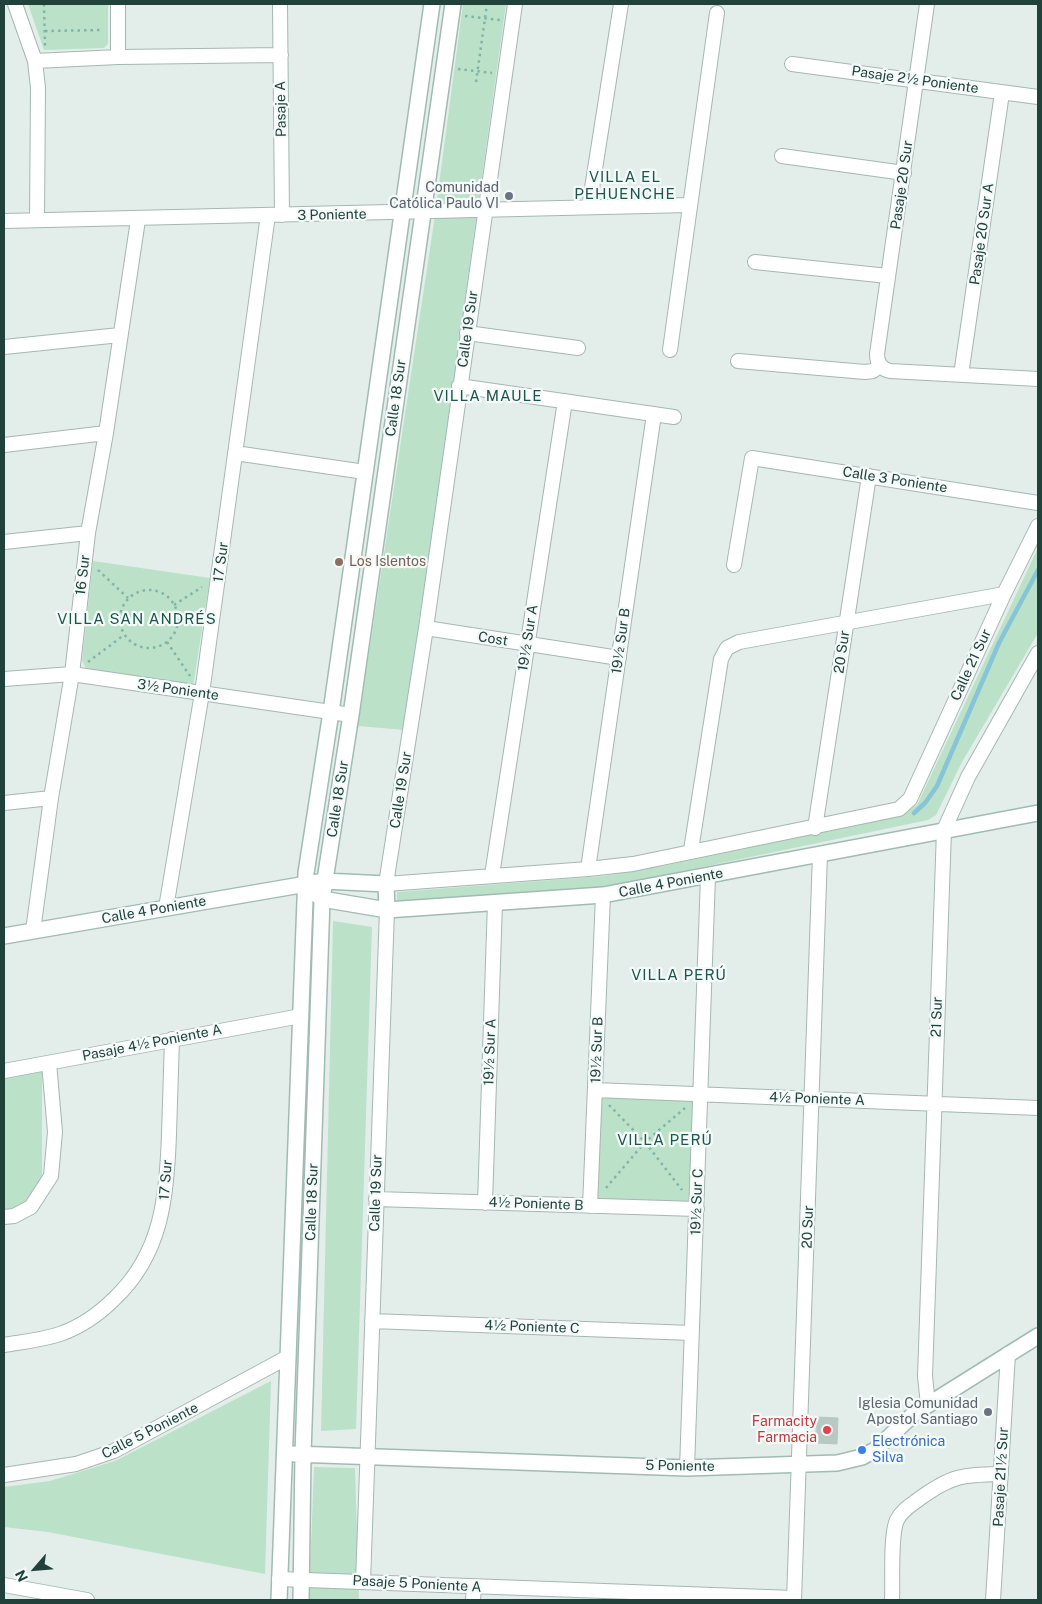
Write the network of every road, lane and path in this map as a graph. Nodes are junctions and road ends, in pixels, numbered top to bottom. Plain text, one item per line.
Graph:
1 (15, 4) edge
2 (44, 4) edge
3 (118, 4) edge
4 (280, 4) edge
5 (432, 4) edge
6 (487, 4) edge
7 (515, 4) edge
8 (621, 4) edge
9 (927, 4) edge
10 (452, 9) edge
11 (717, 12) dead end
12 (485, 18) junction
13 (512, 22) junction
14 (45, 30) junction
15 (104, 30) dead end
16 (118, 56) junction
17 (281, 56) junction
18 (41, 61) junction
19 (792, 64) dead end
20 (444, 67) junction
21 (477, 72) junction
22 (505, 75) junction
23 (917, 80) junction
24 (476, 82) dead end
25 (1002, 93) junction
26 (1038, 97) edge
27 (782, 156) dead end
28 (904, 173) junction
29 (690, 205) junction
30 (589, 208) junction
31 (485, 210) junction
32 (422, 213) junction
33 (402, 214) junction
34 (282, 215) junction
35 (268, 216) junction
36 (37, 220) junction
37 (138, 220) junction
38 (4, 221) edge
39 (755, 262) dead end
40 (888, 276) junction
41 (467, 333) junction
42 (120, 334) junction
43 (4, 347) edge
44 (578, 348) dead end
45 (670, 350) dead end
46 (738, 361) dead end
47 (880, 365) junction
48 (961, 375) junction
49 (1038, 379) edge
50 (459, 386) junction
51 (565, 401) junction
52 (654, 414) junction
53 (674, 417) dead end
54 (106, 433) junction
55 (4, 445) edge
56 (236, 453) junction
57 (365, 472) junction
58 (869, 476) junction
59 (1038, 503) edge
60 (1038, 526) edge
61 (88, 533) junction
62 (4, 542) edge
63 (84, 558) junction
64 (734, 566) dead end
65 (219, 576) junction
66 (1004, 594) junction
67 (128, 598) junction
68 (174, 605) junction
69 (846, 624) junction
70 (426, 628) junction
71 (124, 635) junction
72 (167, 642) junction
73 (527, 644) junction
74 (1038, 653) edge
75 (619, 658) junction
76 (72, 674) junction
77 (4, 679) edge
78 (202, 693) junction
79 (332, 712) junction
80 (351, 715) junction
81 (51, 798) junction
82 (4, 803) edge
83 (905, 805) joint
84 (1038, 813) edge
85 (816, 828) junction
86 (944, 830) junction
87 (691, 850) junction
88 (820, 854) junction
89 (588, 869) junction
90 (492, 875) junction
91 (708, 876) junction
92 (324, 881) junction
93 (305, 884) junction
94 (386, 884) junction
95 (603, 895) junction
96 (322, 899) junction
97 (495, 902) junction
98 (166, 908) junction
99 (387, 910) junction
100 (33, 931) junction
101 (4, 936) edge
102 (301, 1016) junction
103 (172, 1039) junction
104 (48, 1063) junction
105 (4, 1070) edge
106 (595, 1090) junction
107 (701, 1094) junction
108 (812, 1099) junction
109 (934, 1104) junction
110 (1038, 1108) edge
111 (646, 1142) junction
112 (376, 1199) junction
113 (485, 1203) junction
114 (590, 1206) junction
115 (697, 1209) junction
116 (4, 1217) edge
117 (372, 1321) junction
118 (692, 1332) junction
119 (1038, 1336) edge
120 (4, 1345) edge
121 (1008, 1354) junction
122 (286, 1358) junction
123 (928, 1405) junction
124 (283, 1453) junction
125 (303, 1454) junction
126 (367, 1456) junction
127 (800, 1464) junction
128 (687, 1468) junction
129 (1001, 1474) junction
130 (4, 1475) edge
131 (279, 1579) junction
132 (302, 1580) junction
133 (363, 1582) junction
134 (4, 1585) edge
135 (473, 1594) edge
136 (794, 1599) edge
137 (87, 1600) edge
138 (279, 1600) edge
139 (301, 1600) edge
140 (892, 1600) edge
141 (993, 1600) edge

1 - 18 street
2 - 14 path
3 - 16 street
4 - 17 street, Pasaje A
5 - 33 main road, Calle 18 Sur
6 - 12 path
7 - 13 street, Calle 19 Sur
8 - 30 street
9 - 23 street, Pasaje 20 Sur
10 - 12 path
10 - 20 main road, Calle 18 Sur
11 - 29 street
12 - 13 path
12 - 21 path
13 - 22 street, Calle 19 Sur
14 - 15 path
14 - 18 path
16 - 17 street
16 - 18 street
17 - 34 street, Pasaje A
18 - 36 street
19 - 23 street, Pasaje 2½ Poniente
20 - 21 path
20 - 32 main road, Calle 18 Sur
21 - 22 path
21 - 24 path
22 - 31 street, Calle 19 Sur
23 - 25 street, Pasaje 2½ Poniente
23 - 28 street, Pasaje 20 Sur
25 - 26 street, Pasaje 2½ Poniente
25 - 48 street, Pasaje 20 Sur A
27 - 28 street
28 - 40 street, Pasaje 20 Sur
29 - 30 street, 3 Poniente
29 - 45 street
30 - 31 street, 3 Poniente
31 - 32 street, 3 Poniente
31 - 41 street, Calle 19 Sur
32 - 33 street, 3 Poniente
32 - 80 main road, Calle 18 Sur
33 - 34 street, 3 Poniente
33 - 57 main road, Calle 18 Sur
34 - 35 street, 3 Poniente
35 - 37 street, 3 Poniente
35 - 56 street, 17 Sur
36 - 37 street, 3 Poniente
36 - 38 street, 3 Poniente
37 - 42 street, 16 Sur
39 - 40 street
40 - 47 street, Pasaje 20 Sur
41 - 44 street
41 - 50 street, Calle 19 Sur
42 - 43 street
42 - 54 street, 16 Sur
46 - 47 street
47 - 48 street
48 - 49 street
50 - 51 street
50 - 70 street, Calle 19 Sur
51 - 52 street
51 - 73 street, 19½ Sur A
52 - 53 street
52 - 75 street, 19½ Sur B
54 - 55 street
54 - 61 street, 16 Sur
56 - 57 street
56 - 65 street, 17 Sur
57 - 79 main road, Calle 18 Sur
58 - 59 street, Calle 3 Poniente
58 - 64 street, Calle 3 Poniente
58 - 69 street, 20 Sur
60 - 66 street, Calle 21 Sur
61 - 62 street
61 - 63 street, 16 Sur
63 - 67 path
63 - 76 street, 16 Sur
65 - 68 path
65 - 78 street, 17 Sur
66 - 69 street
66 - 83 street, Calle 21 Sur
67 - 68 path
67 - 71 path
68 - 72 path
69 - 85 street, 20 Sur
69 - 87 street
70 - 73 street, Cost
70 - 94 street, Calle 19 Sur
71 - 72 path
71 - 76 path
72 - 78 path
73 - 75 street, Cost
73 - 90 street, 19½ Sur A
74 - 86 street, 21 Sur
75 - 89 street, 19½ Sur B
76 - 77 street, 3½ Poniente
76 - 78 street, 3½ Poniente
76 - 81 street, 16 Sur
78 - 79 street, 3½ Poniente
78 - 98 street, 17 Sur
79 - 80 street, 3½ Poniente
79 - 93 main road, Calle 18 Sur
80 - 92 main road, Calle 18 Sur
81 - 82 street
81 - 100 street, 16 Sur
83 - 85 street, Calle 4 Poniente
84 - 86 main road, Calle 4 Poniente
85 - 87 street, Calle 4 Poniente
86 - 88 main road, Calle 4 Poniente
86 - 109 street, 21 Sur
87 - 89 street, Calle 4 Poniente
88 - 91 main road, Calle 4 Poniente
88 - 108 street, 20 Sur
89 - 90 street, Calle 4 Poniente
90 - 94 street, Calle 4 Poniente
91 - 95 main road, Calle 4 Poniente
91 - 107 street, 19½ Sur C
92 - 93 main road, Calle 4 Poniente
92 - 94 main road, Calle 4 Poniente
92 - 96 main road, Calle 18 Sur
93 - 96 main road
93 - 98 main road, Calle 4 Poniente
93 - 102 main road, Calle 18 Sur
94 - 99 main road, Calle 19 Sur
95 - 97 main road, Calle 4 Poniente
95 - 106 street, 19½ Sur B
96 - 99 main road, Calle 4 Poniente
96 - 125 main road, Calle 18 Sur
97 - 99 main road, Calle 4 Poniente
97 - 113 street, 19½ Sur A
98 - 100 main road, Calle 4 Poniente
99 - 112 street, Calle 19 Sur
100 - 101 main road, Calle 4 Poniente
102 - 103 street, Pasaje 4½ Poniente A
102 - 122 main road, Calle 18 Sur
103 - 104 street, Pasaje 4½ Poniente A
103 - 120 street, 17 Sur
104 - 105 street, Pasaje 4½ Poniente A
104 - 116 street
106 - 107 street, 4½ Poniente A
106 - 111 path
106 - 114 street, 19½ Sur B
107 - 108 street, 4½ Poniente A
107 - 111 path
107 - 115 street, 19½ Sur C
108 - 109 street, 4½ Poniente A
108 - 127 street, 20 Sur
109 - 110 street, 4½ Poniente A
109 - 123 street, 21 Sur
111 - 114 path
111 - 115 path
112 - 113 street, 4½ Poniente B
112 - 117 street, Calle 19 Sur
113 - 114 street, 4½ Poniente B
114 - 115 street, 4½ Poniente B
115 - 118 street, 19½ Sur C
117 - 118 street, 4½ Poniente C
117 - 126 street, Calle 19 Sur
118 - 128 street, 19½ Sur C
119 - 121 main road, 5 Poniente
121 - 123 main road, 5 Poniente
121 - 129 street, Pasaje 21½ Sur
122 - 124 main road, Calle 18 Sur
122 - 130 street, Calle 5 Poniente
123 - 127 main road, 5 Poniente
124 - 125 main road, 5 Poniente
124 - 131 main road, Calle 18 Sur
125 - 126 main road, 5 Poniente
125 - 132 main road, Calle 18 Sur
126 - 128 main road, 5 Poniente
126 - 133 street, Calle 19 Sur
127 - 128 main road, 5 Poniente
127 - 136 street, 20 Sur
129 - 140 street
129 - 141 street, Pasaje 21½ Sur
131 - 132 street, Pasaje 5 Poniente A
131 - 138 main road, Calle 18 Sur
132 - 133 street, Pasaje 5 Poniente A
132 - 139 main road, Calle 18 Sur
133 - 135 street, Pasaje 5 Poniente A
134 - 137 street
135 - 136 street, Pasaje 5 Poniente A

